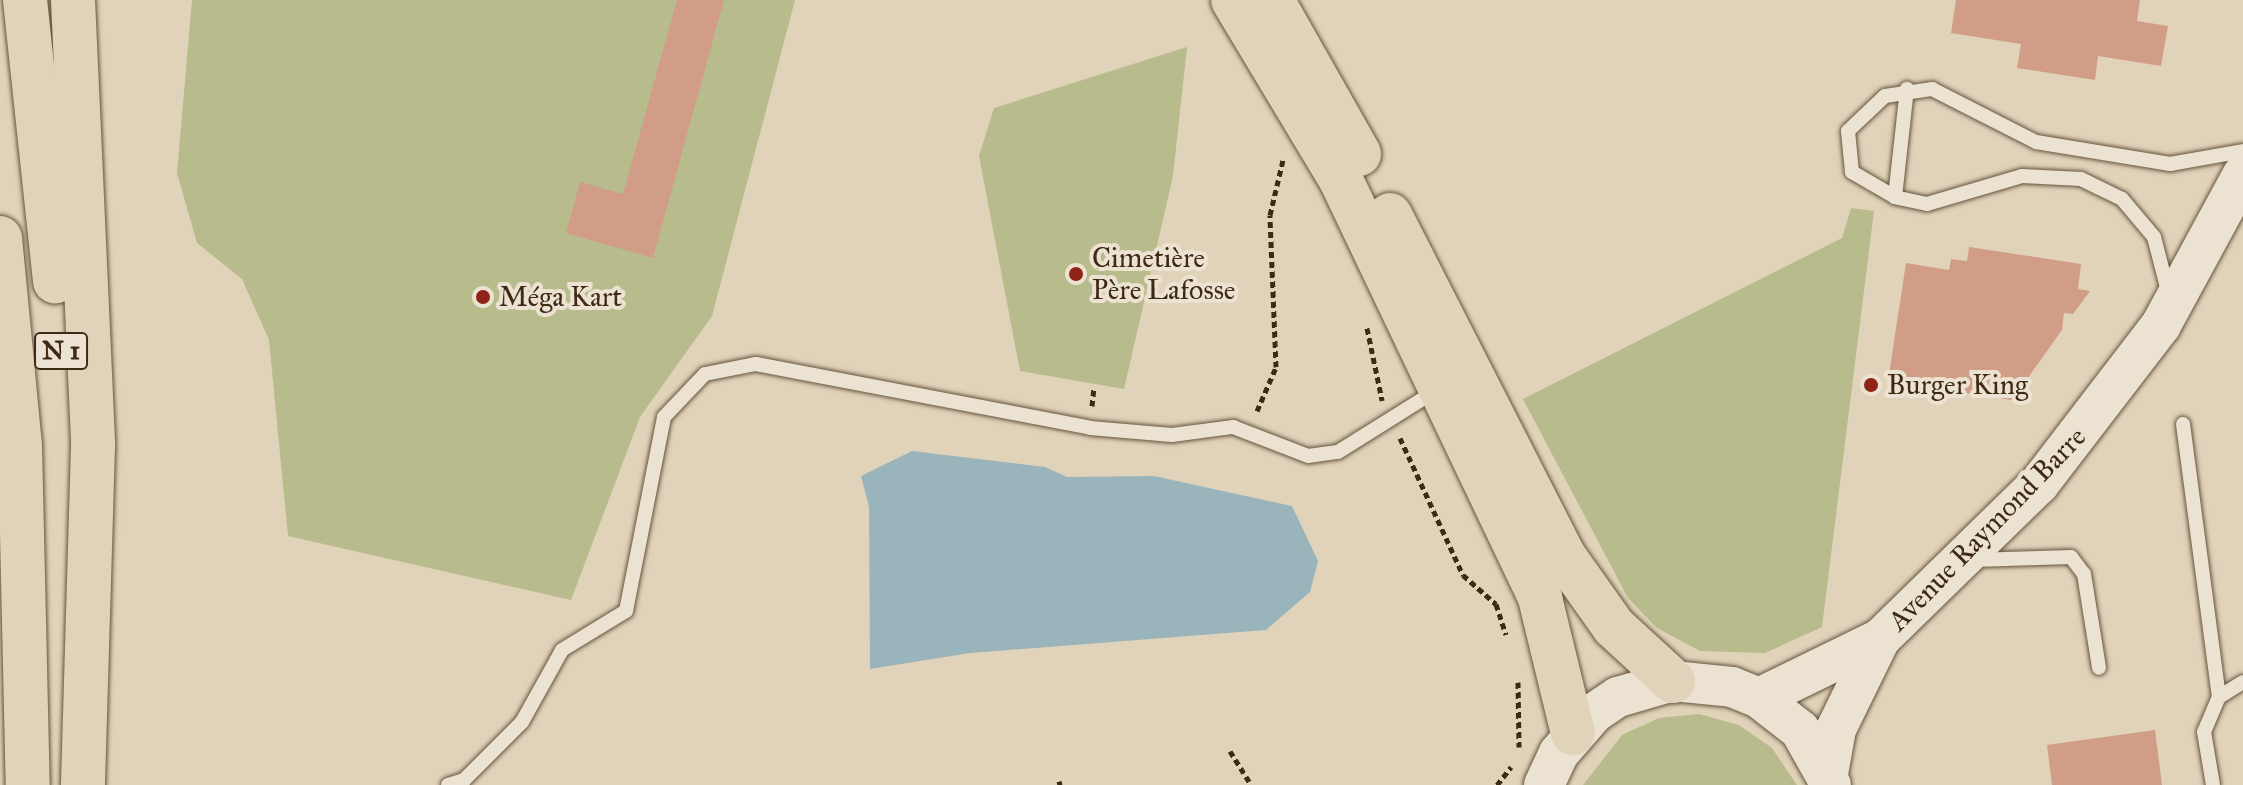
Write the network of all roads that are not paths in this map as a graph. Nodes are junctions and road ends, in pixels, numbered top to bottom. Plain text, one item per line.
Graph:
1 (25, 0) edge
2 (73, 0) edge
3 (1233, 0) edge
4 (1272, 0) edge
5 (1907, 89) junction
6 (2243, 151) edge
7 (2243, 174) edge
8 (1895, 197) junction
9 (0, 238) edge
10 (2172, 305) junction
11 (1441, 388) junction
12 (2183, 424) dead end
13 (1957, 562) junction
14 (1880, 639) junction
15 (2099, 668) dead end
16 (1673, 681) junction
17 (2243, 682) edge
18 (2219, 697) junction
19 (1759, 698) junction
20 (83, 703) junction
21 (1573, 733) junction
22 (1829, 779) edge
23 (28, 785) edge
24 (83, 785) edge
25 (448, 785) edge
26 (1544, 785) edge
27 (2213, 785) edge

1 - 20 highway, N 1
2 - 20 highway
3 - 11 highway
4 - 16 highway
5 - 6 lane
5 - 8 lane
5 - 8 lane
7 - 10 main road, Avenue Raymond Barre
8 - 10 lane
9 - 23 highway, N 1
10 - 13 main road, Avenue Raymond Barre
11 - 21 highway
11 - 25 lane
12 - 18 lane
13 - 14 main road, Avenue Raymond Barre
13 - 15 lane
14 - 19 main road, Avenue Raymond Barre
14 - 22 main road, Avenue Raymond Barre
16 - 19 main road
16 - 21 main road
17 - 18 lane
18 - 27 lane
19 - 22 main road
20 - 24 highway, N 1
21 - 26 main road

